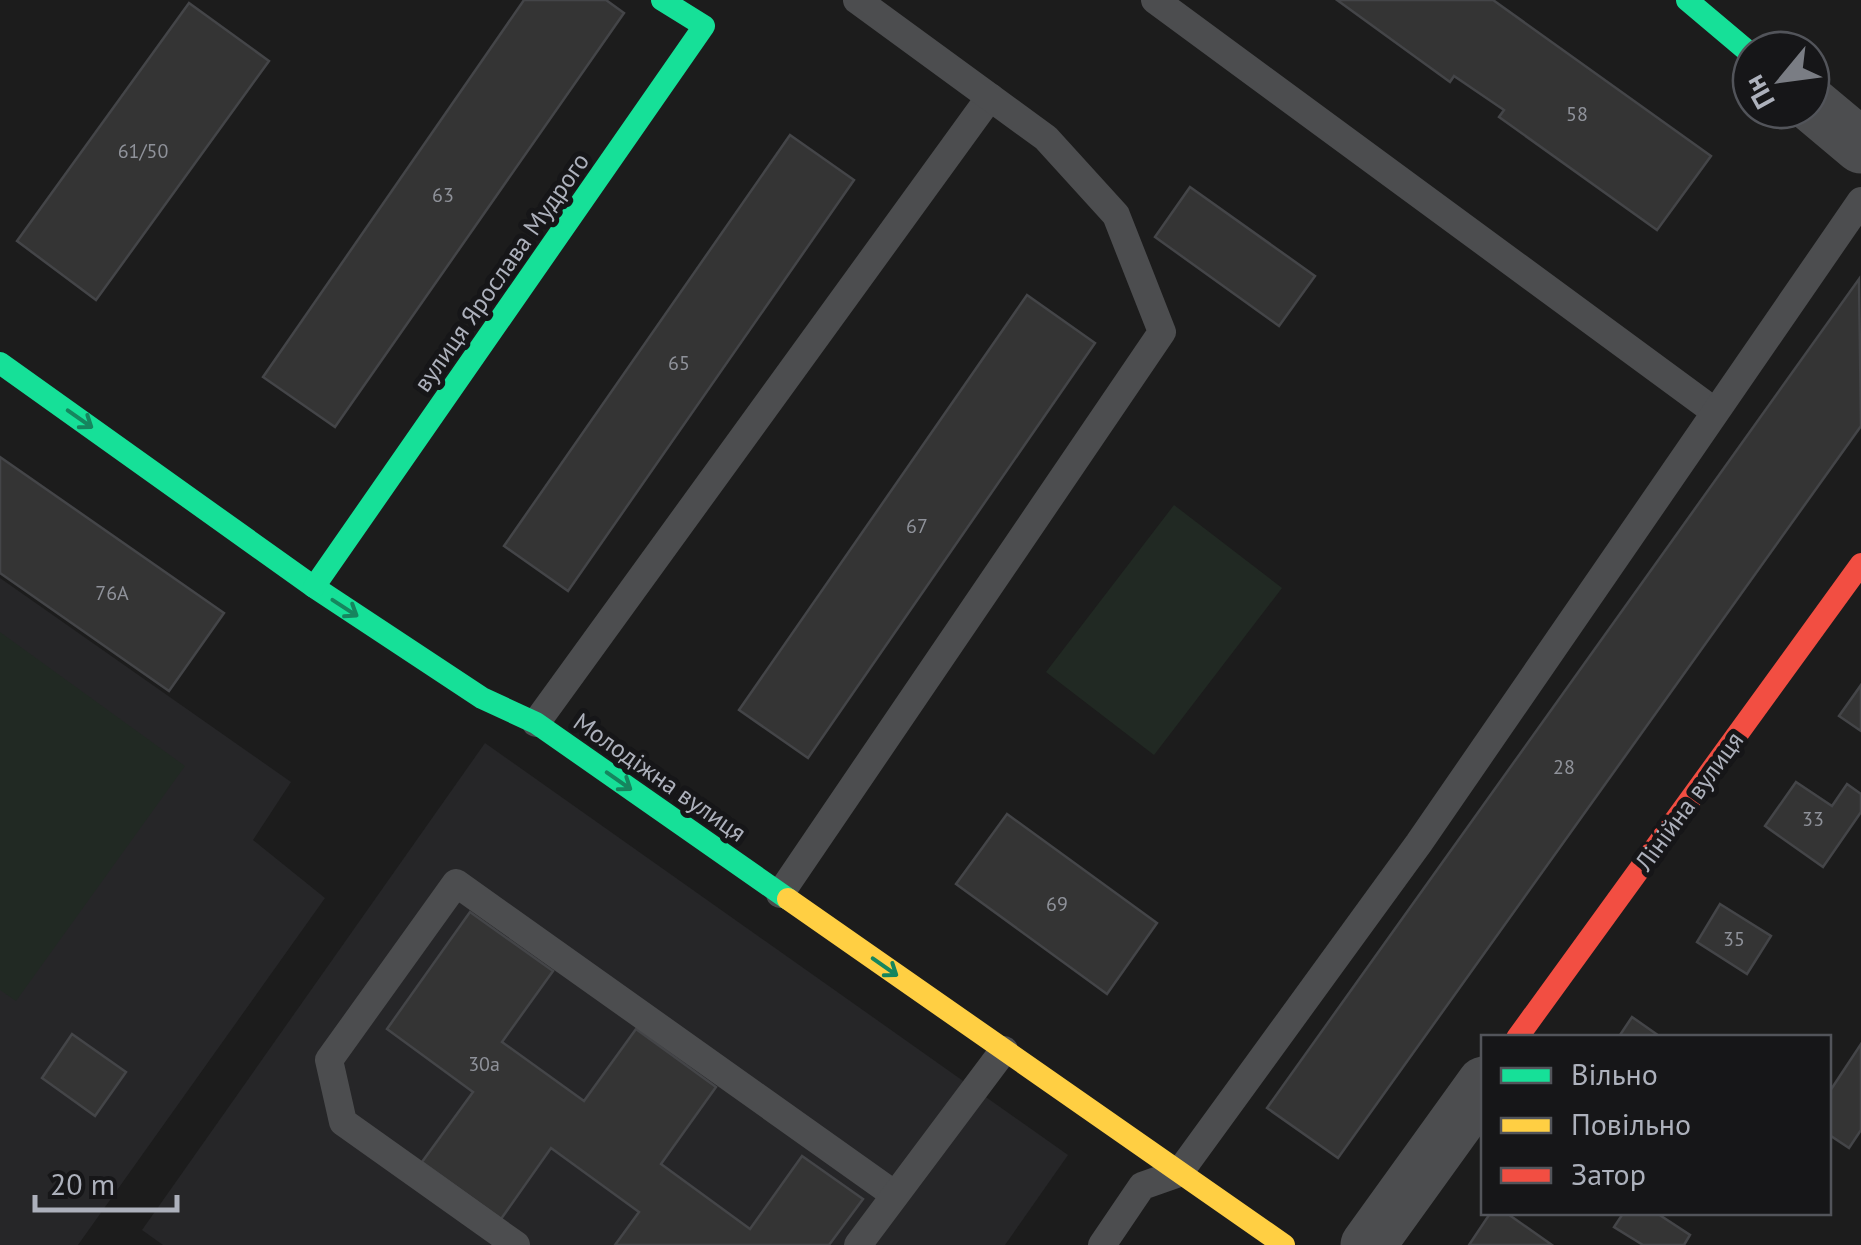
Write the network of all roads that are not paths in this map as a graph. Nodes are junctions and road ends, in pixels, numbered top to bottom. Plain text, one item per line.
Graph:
1 (662, 0) edge
2 (857, 0) edge
3 (1155, 0) edge
4 (1686, 0) edge
5 (708, 13) edge
6 (1731, 37) edge
7 (990, 97) junction
8 (1831, 121) edge
9 (1861, 146) edge
10 (1861, 201) edge
11 (0, 363) edge
12 (1714, 412) junction
13 (1861, 564) edge
14 (314, 588) junction
15 (536, 723) junction
16 (780, 894) junction
17 (1520, 1035) edge
18 (1004, 1050) junction
19 (1481, 1088) edge
20 (1180, 1172) junction
21 (895, 1195) junction
22 (516, 1245) edge
23 (858, 1245) edge
24 (1102, 1245) edge
25 (1284, 1245) edge
26 (1368, 1245) edge

1 - 5 street, вулиця Ярослава Мудрого
2 - 7 lane
3 - 12 lane
4 - 6 street
5 - 14 street, вулиця Ярослава Мудрого
7 - 15 lane
7 - 16 lane
8 - 9 street
10 - 12 lane
11 -> 14 street, Молодіжна вулиця
12 - 20 lane
13 - 17 street, Лінійна вулиця
14 -> 15 street, Молодіжна вулиця
15 -> 16 street, Молодіжна вулиця
16 -> 18 street, Молодіжна вулиця
18 - 20 street, Молодіжна вулиця
18 - 21 lane
19 - 26 street
20 - 24 lane
20 - 25 street, Молодіжна вулиця
21 - 22 lane
21 - 23 lane

